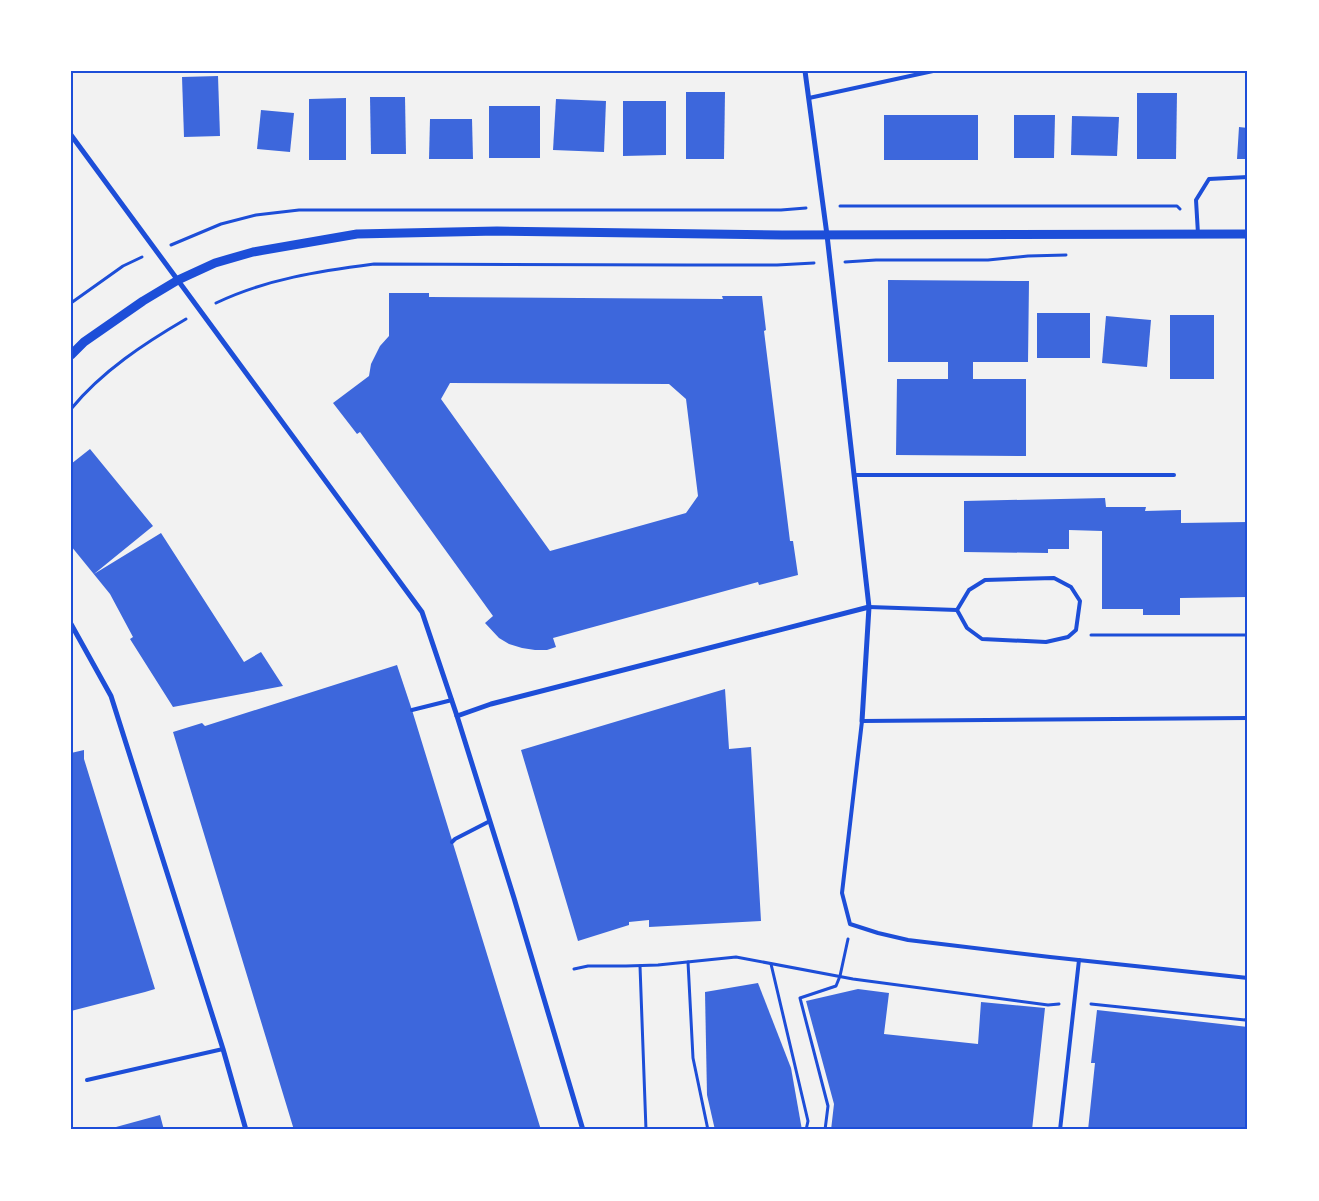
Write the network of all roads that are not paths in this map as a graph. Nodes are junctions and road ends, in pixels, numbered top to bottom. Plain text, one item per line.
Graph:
1 (805, 71) edge
2 (933, 71) edge
3 (809, 98) junction
4 (71, 135) edge
5 (1248, 177) edge
6 (1198, 234) junction
7 (1248, 234) edge
8 (827, 235) junction
9 (178, 280) junction
10 (71, 355) edge
11 (854, 475) junction
12 (1174, 475) dead end
13 (869, 606) junction
14 (957, 610) junction
15 (71, 624) edge
16 (452, 700) junction
17 (412, 710) dead end
18 (457, 716) junction
19 (1248, 718) edge
20 (862, 720) junction
21 (490, 821) junction
22 (452, 842) dead end
23 (1079, 960) junction
24 (1248, 978) edge
25 (223, 1050) junction
26 (87, 1080) dead end
27 (246, 1130) edge
28 (583, 1130) edge
29 (1060, 1130) edge

1 - 3 street
2 - 3 lane
3 - 8 street
4 - 9 street
5 - 6 lane
6 - 7 street
6 - 8 street
8 - 9 street
8 - 11 street
9 - 10 street
9 - 16 street
11 - 12 lane
11 - 13 street
13 - 14 lane
13 - 18 street
13 - 20 street
14 - 14 lane
15 - 25 street
16 - 17 lane
16 - 18 street
18 - 21 street
19 - 20 lane
20 - 23 lane
21 - 22 lane
21 - 28 street
23 - 24 lane
23 - 29 lane
25 - 26 lane
25 - 27 street

